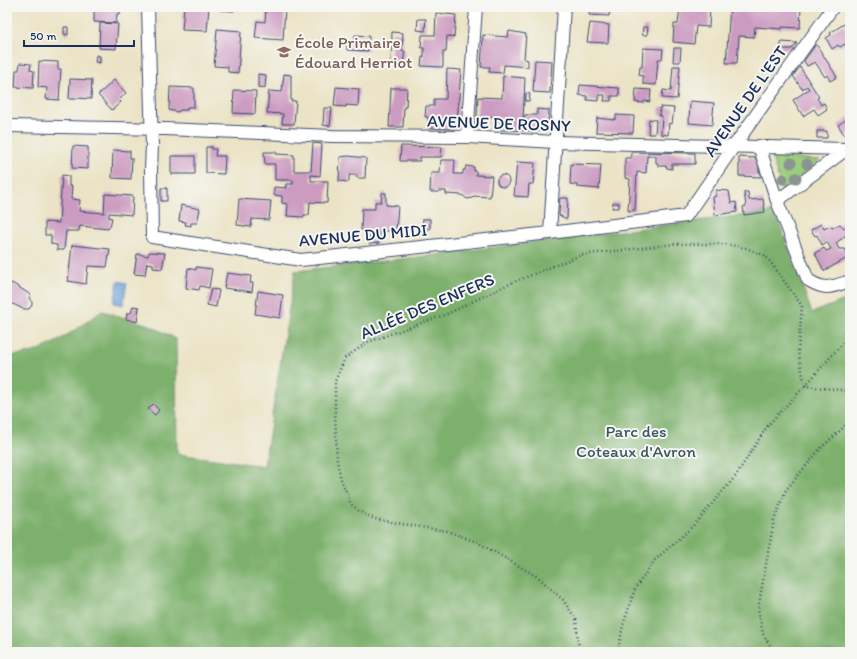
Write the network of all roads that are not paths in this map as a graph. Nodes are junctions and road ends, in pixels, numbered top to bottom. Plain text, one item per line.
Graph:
1 (148, 7) edge
2 (476, 7) edge
3 (564, 7) edge
4 (833, 7) edge
5 (7, 126) edge
6 (151, 129) junction
7 (467, 137) junction
8 (555, 142) junction
9 (734, 146) junction
10 (759, 146) junction
11 (848, 148) edge
12 (777, 201) junction
13 (686, 216) joint
14 (550, 233) junction
15 (850, 281) edge

1 - 6 street
2 - 7 street
3 - 8 street
4 - 9 street, AVENUE DE L'EST
5 - 6 street, AVENUE DE ROSNY
6 - 7 street, AVENUE DE ROSNY
6 - 14 street, AVENUE DU MIDI
7 - 8 street, AVENUE DE ROSNY
8 - 9 street, AVENUE DE ROSNY
8 - 14 street
9 - 10 street, AVENUE DE ROSNY
9 - 13 street, AVENUE DE L'EST
10 - 11 street, AVENUE DE ROSNY
10 - 12 street
11 - 12 street
12 - 15 street
13 - 14 street, AVENUE DU MIDI

